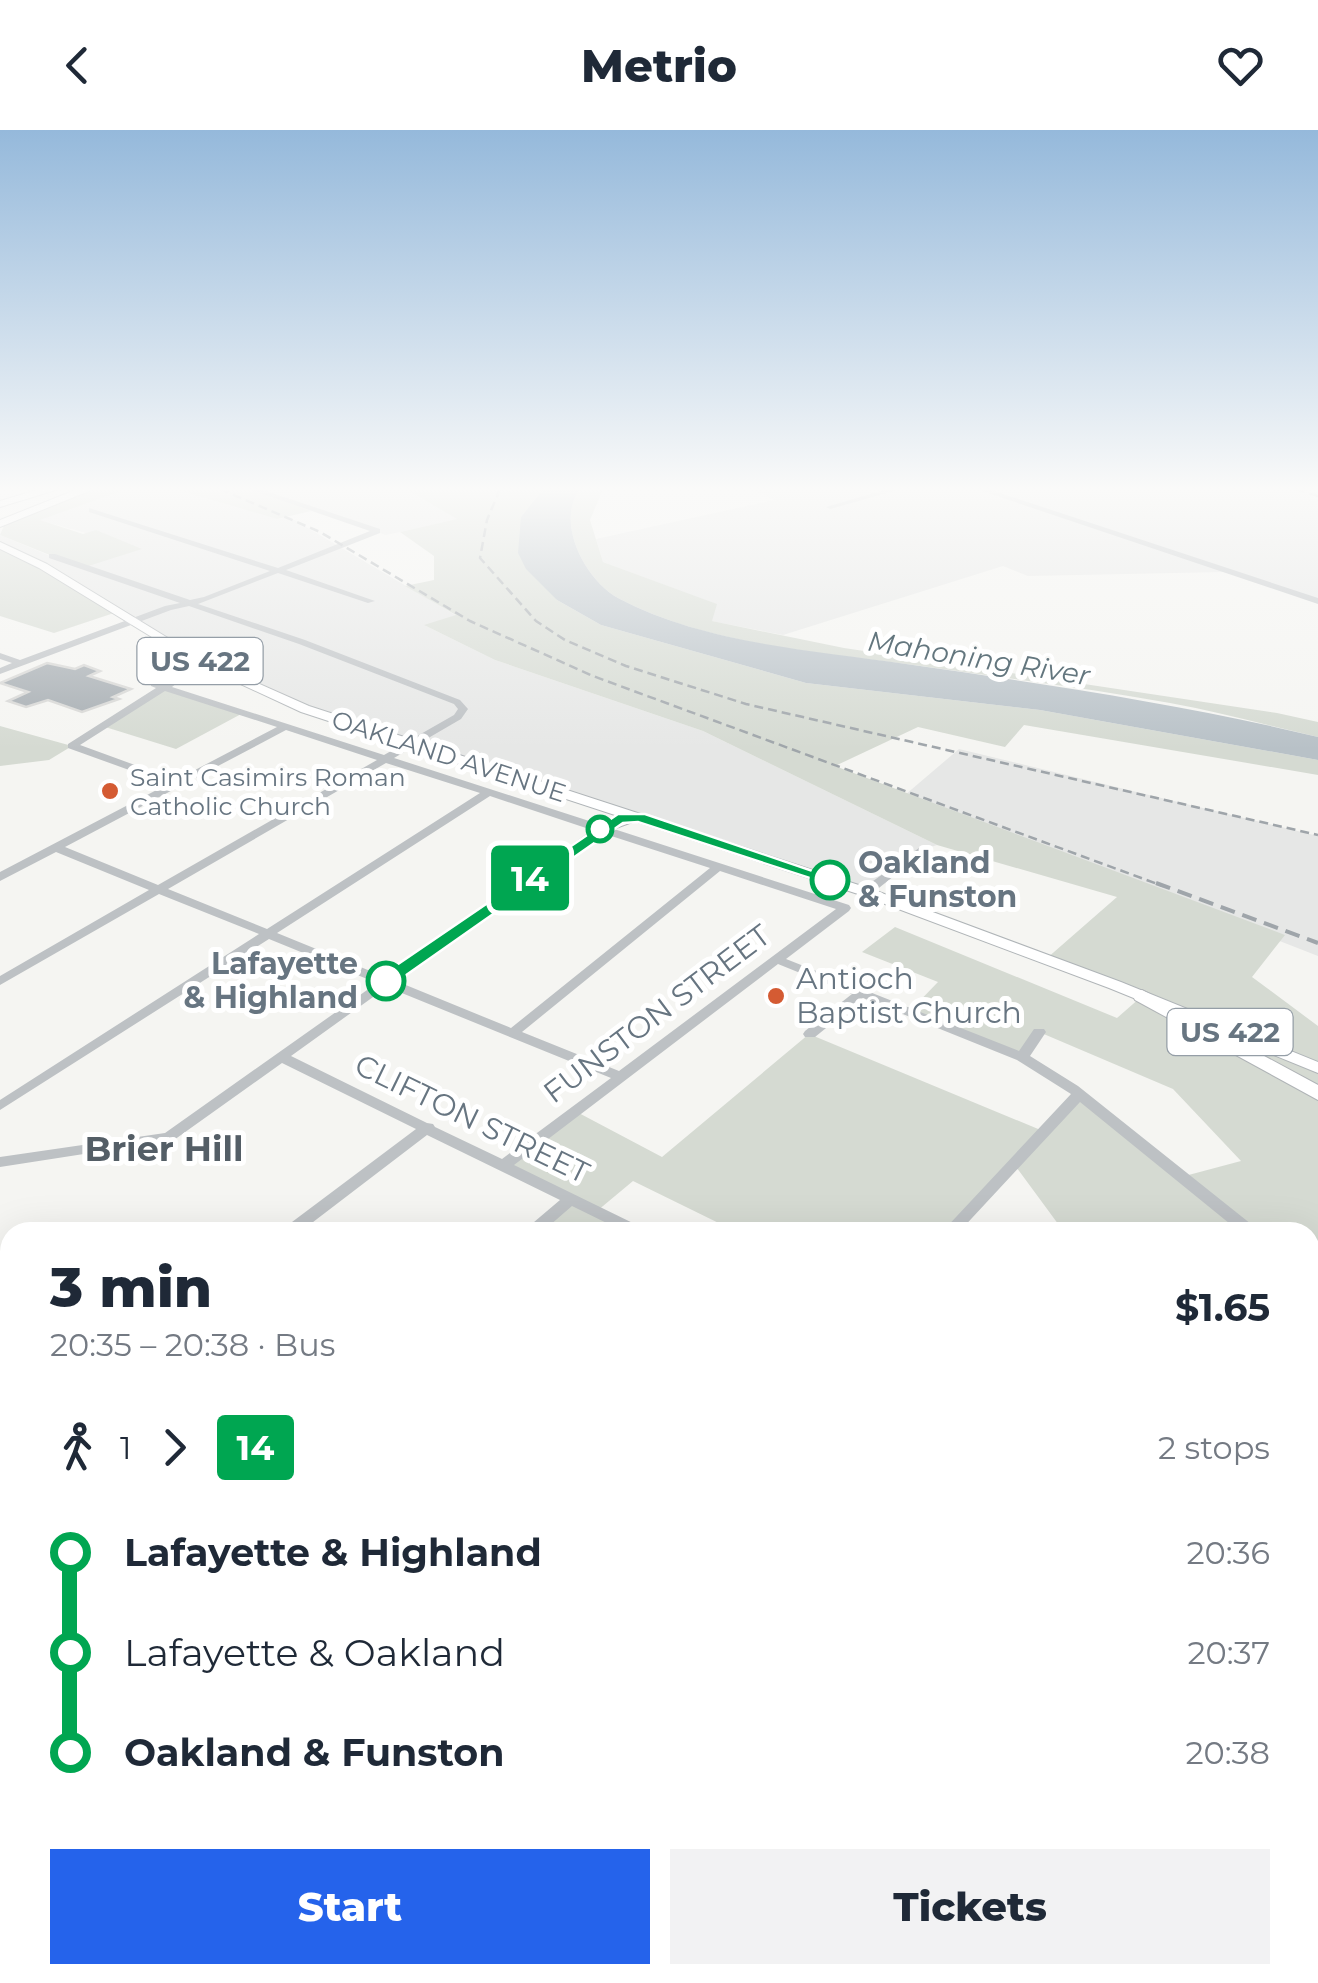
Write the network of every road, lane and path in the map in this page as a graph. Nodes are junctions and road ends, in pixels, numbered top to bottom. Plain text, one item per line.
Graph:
1 (52, 575) edge
2 (108, 575) edge
3 (269, 575) edge
4 (290, 575) edge
5 (1240, 575) edge
6 (371, 601) dead end
7 (1318, 601) edge
8 (188, 603) junction
9 (132, 621) junction
10 (0, 656) edge
11 (19, 663) junction
12 (0, 671) edge
13 (177, 679) dead end
14 (159, 685) junction
15 (286, 726) junction
16 (409, 745) junction
17 (385, 758) junction
18 (178, 784) junction
19 (488, 792) junction
20 (639, 817) junction
21 (600, 828) junction
22 (56, 848) junction
23 (919, 852) dead end
24 (718, 866) junction
25 (0, 877) edge
26 (158, 889) junction
27 (866, 892) junction
28 (845, 908) joint
29 (268, 934) junction
30 (776, 959) junction
31 (0, 980) edge
32 (386, 981) junction
33 (860, 994) junction
34 (1142, 996) junction
35 (1039, 1032) dead end
36 (514, 1033) junction
37 (810, 1034) dead end
38 (281, 1057) junction
39 (1022, 1057) junction
40 (1318, 1068) edge
41 (621, 1077) junction
42 (7, 1093) edge
43 (1079, 1094) junction
44 (1318, 1094) edge
45 (0, 1106) edge
46 (428, 1127) junction
47 (0, 1162) edge
48 (504, 1165) junction
49 (571, 1199) junction
50 (303, 1222) edge
51 (545, 1222) edge
52 (617, 1222) edge
53 (962, 1222) edge
54 (1238, 1222) edge

1 - 9 main road, US 422
2 - 8 street
3 - 8 street
4 - 6 street
5 - 7 street
8 - 9 street
8 - 16 street
9 - 11 street
9 - 16 main road, US 422
10 - 11 street
11 - 12 street
13 - 14 street
14 - 15 street, OAKLAND AVENUE
14 - 18 street
15 - 17 street, OAKLAND AVENUE
15 - 18 street
16 - 17 street
16 - 20 main road, US 422
17 - 19 street, OAKLAND AVENUE
17 - 26 street
18 - 22 street
19 - 21 street, OAKLAND AVENUE
19 - 29 street
20 - 21 main road
20 - 27 main road, US 422
21 - 24 street, OAKLAND AVENUE
21 - 32 street
22 - 25 street
22 - 26 street
23 - 27 street
24 - 28 street, OAKLAND AVENUE
24 - 36 street
26 - 29 street
26 - 31 street
27 - 34 main road, US 422
28 - 30 street, FUNSTON STREET
29 - 32 street
29 - 42 street
30 - 33 street
30 - 41 street, FUNSTON STREET
32 - 36 street
32 - 38 street
33 - 37 street
33 - 39 street
34 - 40 main road, US 422
34 - 44 highway
35 - 39 street
36 - 41 street
38 - 46 street, CLIFTON STREET
38 - 47 street
39 - 43 street
41 - 48 street, FUNSTON STREET
42 - 45 street
43 - 53 street
43 - 54 street
46 - 48 street, CLIFTON STREET
46 - 50 street
48 - 49 street, CLIFTON STREET
49 - 51 street
49 - 52 street, CLIFTON STREET

